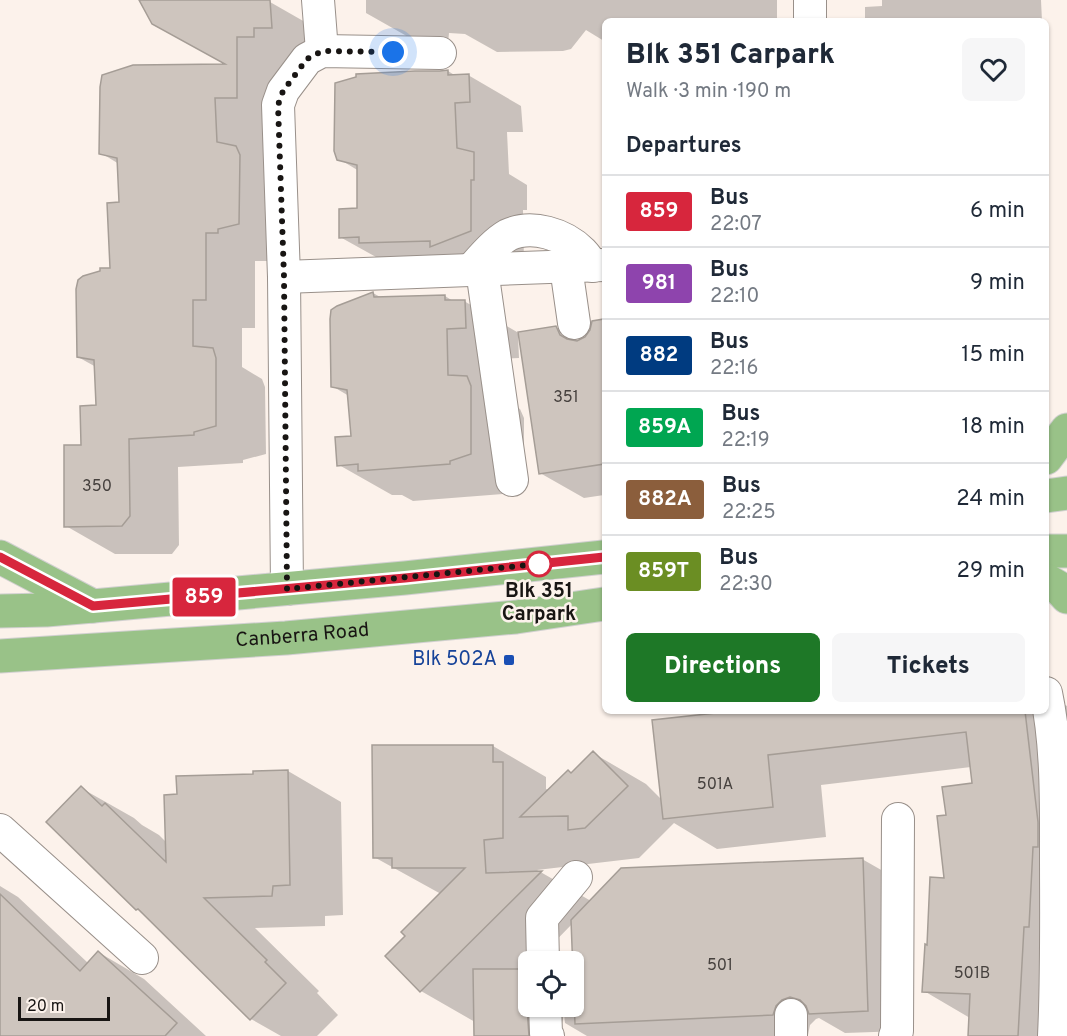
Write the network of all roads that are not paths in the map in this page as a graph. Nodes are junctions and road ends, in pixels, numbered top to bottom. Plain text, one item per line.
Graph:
1 (318, 0) edge
2 (810, 0) edge
3 (810, 18) edge
4 (322, 51) junction
5 (440, 53) dead end
6 (588, 266) edge
7 (476, 270) junction
8 (284, 277) junction
9 (574, 323) dead end
10 (1067, 430) edge
11 (1049, 454) edge
12 (512, 480) dead end
13 (1067, 493) edge
14 (1049, 496) edge
15 (1049, 551) edge
16 (1067, 551) edge
17 (0, 557) edge
18 (602, 557) edge
19 (1049, 582) edge
20 (287, 589) junction
21 (1067, 597) edge
22 (602, 604) edge
23 (93, 606) junction
24 (0, 611) edge
25 (0, 656) edge
26 (1049, 709) edge
27 (898, 819) dead end
28 (0, 830) edge
29 (576, 877) dead end
30 (543, 951) edge
31 (142, 958) dead end
32 (545, 1017) edge
33 (548, 1036) edge
34 (895, 1036) edge
35 (1054, 1036) edge

1 - 4 lane
2 - 3 lane
4 - 5 lane
4 - 8 lane
6 - 7 lane
6 - 9 lane
7 - 8 lane
7 - 12 lane
8 - 20 lane
10 - 11 main road
13 - 14 main road
15 - 16 main road
17 - 23 main road
18 - 20 main road
19 - 21 main road
20 - 23 main road
22 - 25 main road, Canberra Road
23 - 24 main road
26 - 35 lane
27 - 34 lane
28 - 31 lane
29 - 30 lane
32 - 33 lane

